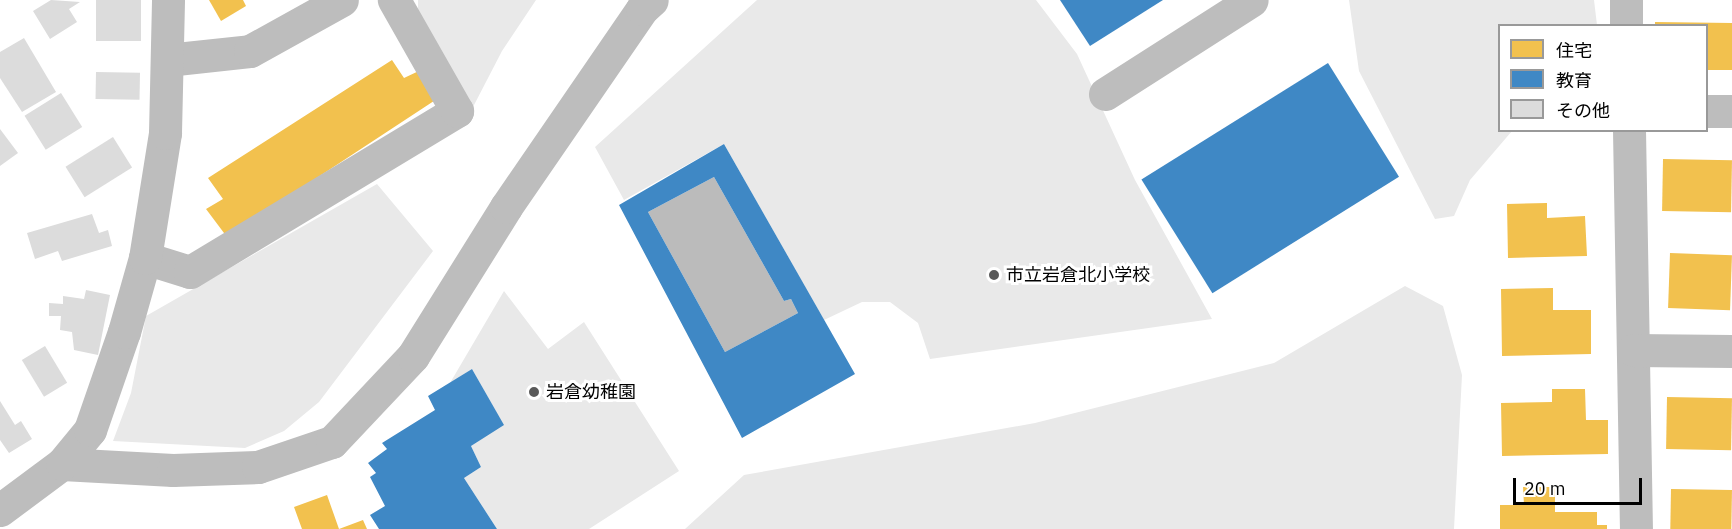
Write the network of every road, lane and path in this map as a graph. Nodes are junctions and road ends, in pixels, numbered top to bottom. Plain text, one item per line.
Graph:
1 (168, 0) edge
2 (342, 0) edge
3 (394, 0) edge
4 (1252, 0) edge
5 (1626, 0) edge
6 (647, 4) edge
7 (1626, 24) edge
8 (167, 60) junction
9 (1105, 94) dead end
10 (1708, 111) edge
11 (1732, 111) edge
12 (1629, 132) edge
13 (145, 258) junction
14 (1633, 350) junction
15 (1732, 351) edge
16 (62, 464) junction
17 (0, 510) edge
18 (1636, 529) edge

1 - 8 street
2 - 8 street
3 - 13 street
4 - 9 street
5 - 7 street
6 - 16 street
8 - 13 street
10 - 11 street
12 - 14 street
13 - 16 street
14 - 15 street
14 - 18 street
16 - 17 street

